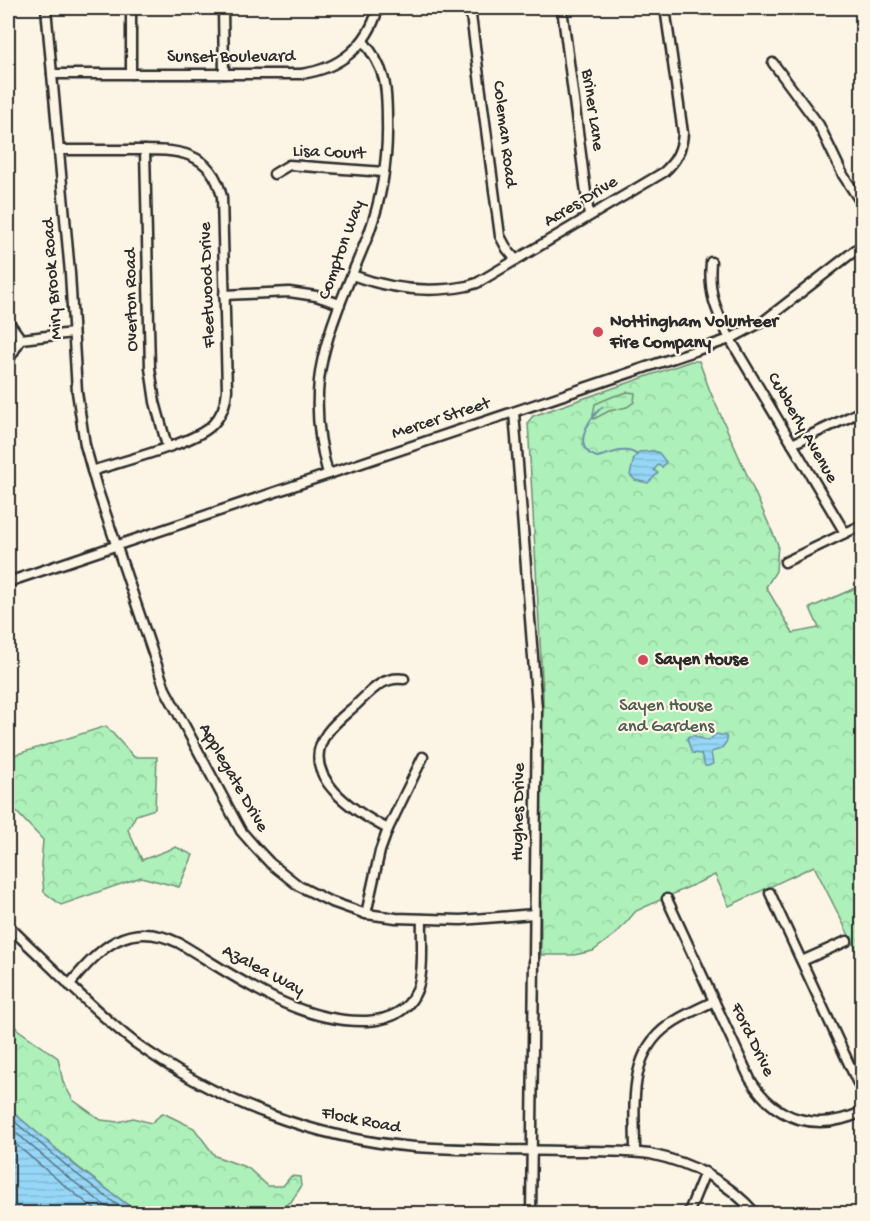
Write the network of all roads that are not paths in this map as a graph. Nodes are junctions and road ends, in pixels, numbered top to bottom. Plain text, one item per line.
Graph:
1 (46, 8) edge
2 (131, 8) edge
3 (224, 8) edge
4 (378, 8) edge
5 (470, 8) edge
6 (562, 8) edge
7 (676, 8) edge
8 (665, 10) edge
9 (363, 41) junction
10 (773, 63) dead end
11 (52, 74) junction
12 (131, 74) junction
13 (224, 74) junction
14 (60, 150) junction
15 (145, 150) junction
16 (384, 172) junction
17 (274, 174) dead end
18 (862, 204) edge
19 (590, 216) junction
20 (862, 246) edge
21 (516, 260) junction
22 (711, 262) dead end
23 (352, 275) junction
24 (224, 295) junction
25 (340, 304) junction
26 (8, 321) edge
27 (74, 333) junction
28 (21, 339) junction
29 (730, 339) junction
30 (8, 361) edge
31 (862, 411) edge
32 (514, 412) junction
33 (792, 444) junction
34 (167, 446) junction
35 (92, 471) junction
36 (328, 474) junction
37 (862, 525) edge
38 (845, 533) junction
39 (116, 545) junction
40 (785, 562) dead end
41 (8, 582) edge
42 (404, 679) dead end
43 (423, 757) dead end
44 (388, 829) junction
45 (770, 893) dead end
46 (667, 899) dead end
47 (366, 914) junction
48 (534, 914) junction
49 (422, 919) junction
50 (8, 925) edge
51 (847, 940) dead end
52 (802, 961) junction
53 (69, 985) junction
54 (714, 1001) junction
55 (862, 1092) edge
56 (862, 1112) edge
57 (531, 1150) junction
58 (635, 1152) junction
59 (705, 1172) junction
60 (531, 1214) edge
61 (688, 1214) edge
62 (756, 1214) edge

1 - 11 street, Miry Brook Road
2 - 12 street
3 - 13 street
4 - 9 street, Sunset Boulevard
5 - 21 street, Coleman Road
6 - 19 street, Briner Lane
7 - 8 street
8 - 19 street, Acres Drive
9 - 13 street, Sunset Boulevard
9 - 16 street, Compton Way
10 - 18 street
11 - 12 street, Sunset Boulevard
11 - 14 street, Miry Brook Road
12 - 13 street, Sunset Boulevard
14 - 15 street, Fleetwood Drive
14 - 27 street, Miry Brook Road
15 - 24 street, Fleetwood Drive
15 - 34 street, Overton Road
16 - 17 street, Lisa Court
16 - 23 street, Compton Way
19 - 21 street, Acres Drive
20 - 29 street, Mercer Street
21 - 23 street, Acres Drive
22 - 29 street, Cubberly Avenue
23 - 25 street, Compton Way
24 - 25 street
24 - 34 street, Fleetwood Drive
25 - 36 street, Compton Way
26 - 28 street
27 - 28 street
27 - 35 street, Miry Brook Road
28 - 30 street
29 - 32 street, Mercer Street
29 - 33 street, Cubberly Avenue
31 - 33 street
32 - 36 street, Mercer Street
32 - 48 street, Hughes Drive
33 - 38 street, Cubberly Avenue
34 - 35 street, Fleetwood Drive
35 - 39 street, Miry Brook Road
36 - 39 street, Mercer Street
37 - 38 street
38 - 40 street
39 - 41 street, Mercer Street
39 - 47 street, Applegate Drive
42 - 44 street
43 - 44 street
44 - 47 street
45 - 52 street
46 - 54 street, Ford Drive
47 - 49 street, Applegate Drive
48 - 49 street, Applegate Drive
48 - 57 street, Hughes Drive
49 - 53 street, Azalea Way
50 - 53 street, Flock Road
51 - 52 street
52 - 55 street
53 - 57 street, Flock Road
54 - 56 street, Ford Drive
54 - 58 street
57 - 58 street, Flock Road
57 - 60 street, Hughes Drive
58 - 59 street, Flock Road
59 - 61 street
59 - 62 street, Flock Road

